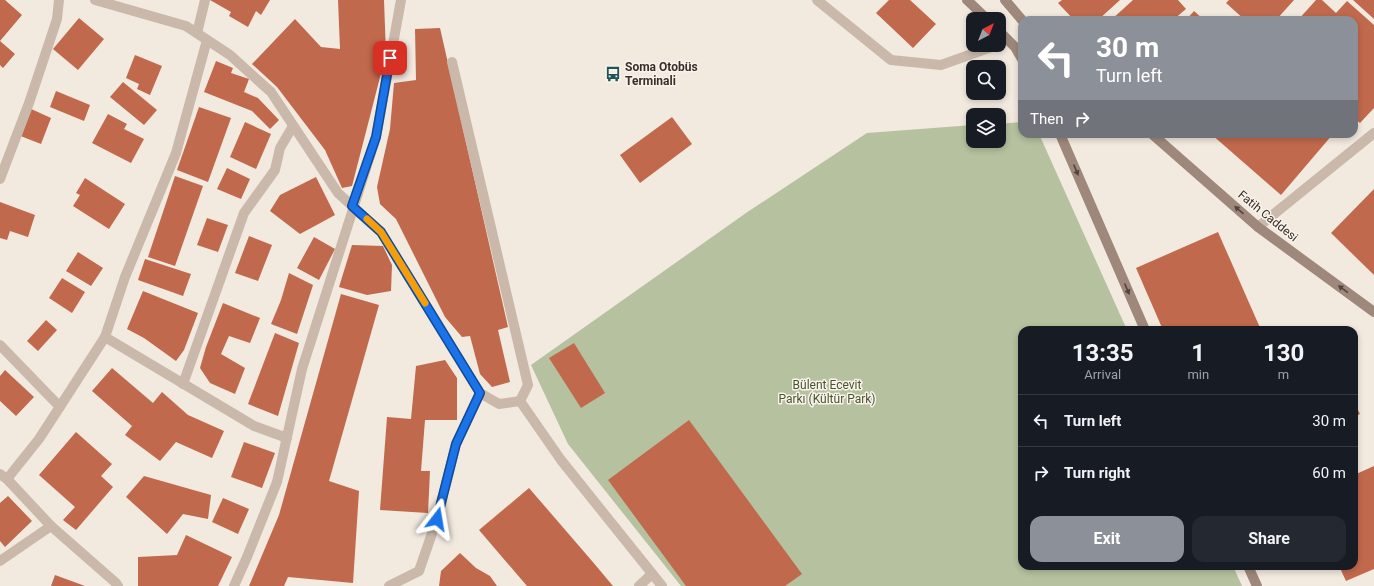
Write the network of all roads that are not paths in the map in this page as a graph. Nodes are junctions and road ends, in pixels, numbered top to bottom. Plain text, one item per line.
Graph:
1 (58, 0) edge
2 (95, 0) edge
3 (205, 0) edge
4 (401, 0) edge
5 (817, 0) edge
6 (967, 0) edge
7 (1005, 0) edge
8 (980, 12) edge
9 (1019, 16) edge
10 (197, 33) junction
11 (206, 40) junction
12 (1006, 43) edge
13 (972, 52) edge
14 (1018, 52) edge
15 (452, 62) dead end
16 (294, 126) junction
17 (1374, 133) edge
18 (1062, 138) edge
19 (1157, 138) edge
20 (0, 179) edge
21 (352, 206) junction
22 (1258, 227) junction
23 (1374, 311) edge
24 (1143, 326) edge
25 (105, 337) junction
26 (0, 345) edge
27 (184, 384) junction
28 (480, 393) junction
29 (520, 401) junction
30 (60, 406) junction
31 (287, 438) junction
32 (3, 476) edge
33 (51, 526) junction
34 (0, 561) edge
35 (1250, 570) edge
36 (652, 574) junction
37 (118, 586) edge
38 (234, 586) edge
39 (389, 586) edge
40 (639, 586) edge
41 (662, 586) edge
42 (1257, 586) edge

1 - 20 street
2 - 10 street
3 - 10 street
4 - 21 street
5 - 13 street
6 - 8 street
7 - 9 street
10 - 11 street
11 - 16 street
11 - 25 street
12 - 14 street
15 - 29 street
16 - 21 street
16 - 27 street
17 - 22 street
18 -> 24 street
22 -> 19 street, Fatih Caddesi
21 - 28 street
21 - 31 street
23 -> 22 street, Fatih Caddesi
25 - 27 street
25 - 30 street
26 - 30 street
27 - 31 street
28 - 29 street
28 - 39 street
29 - 36 street
30 - 32 street
31 - 38 street
32 - 33 street
33 - 34 street
33 - 37 street
35 - 42 street
36 - 40 street
36 - 41 street

